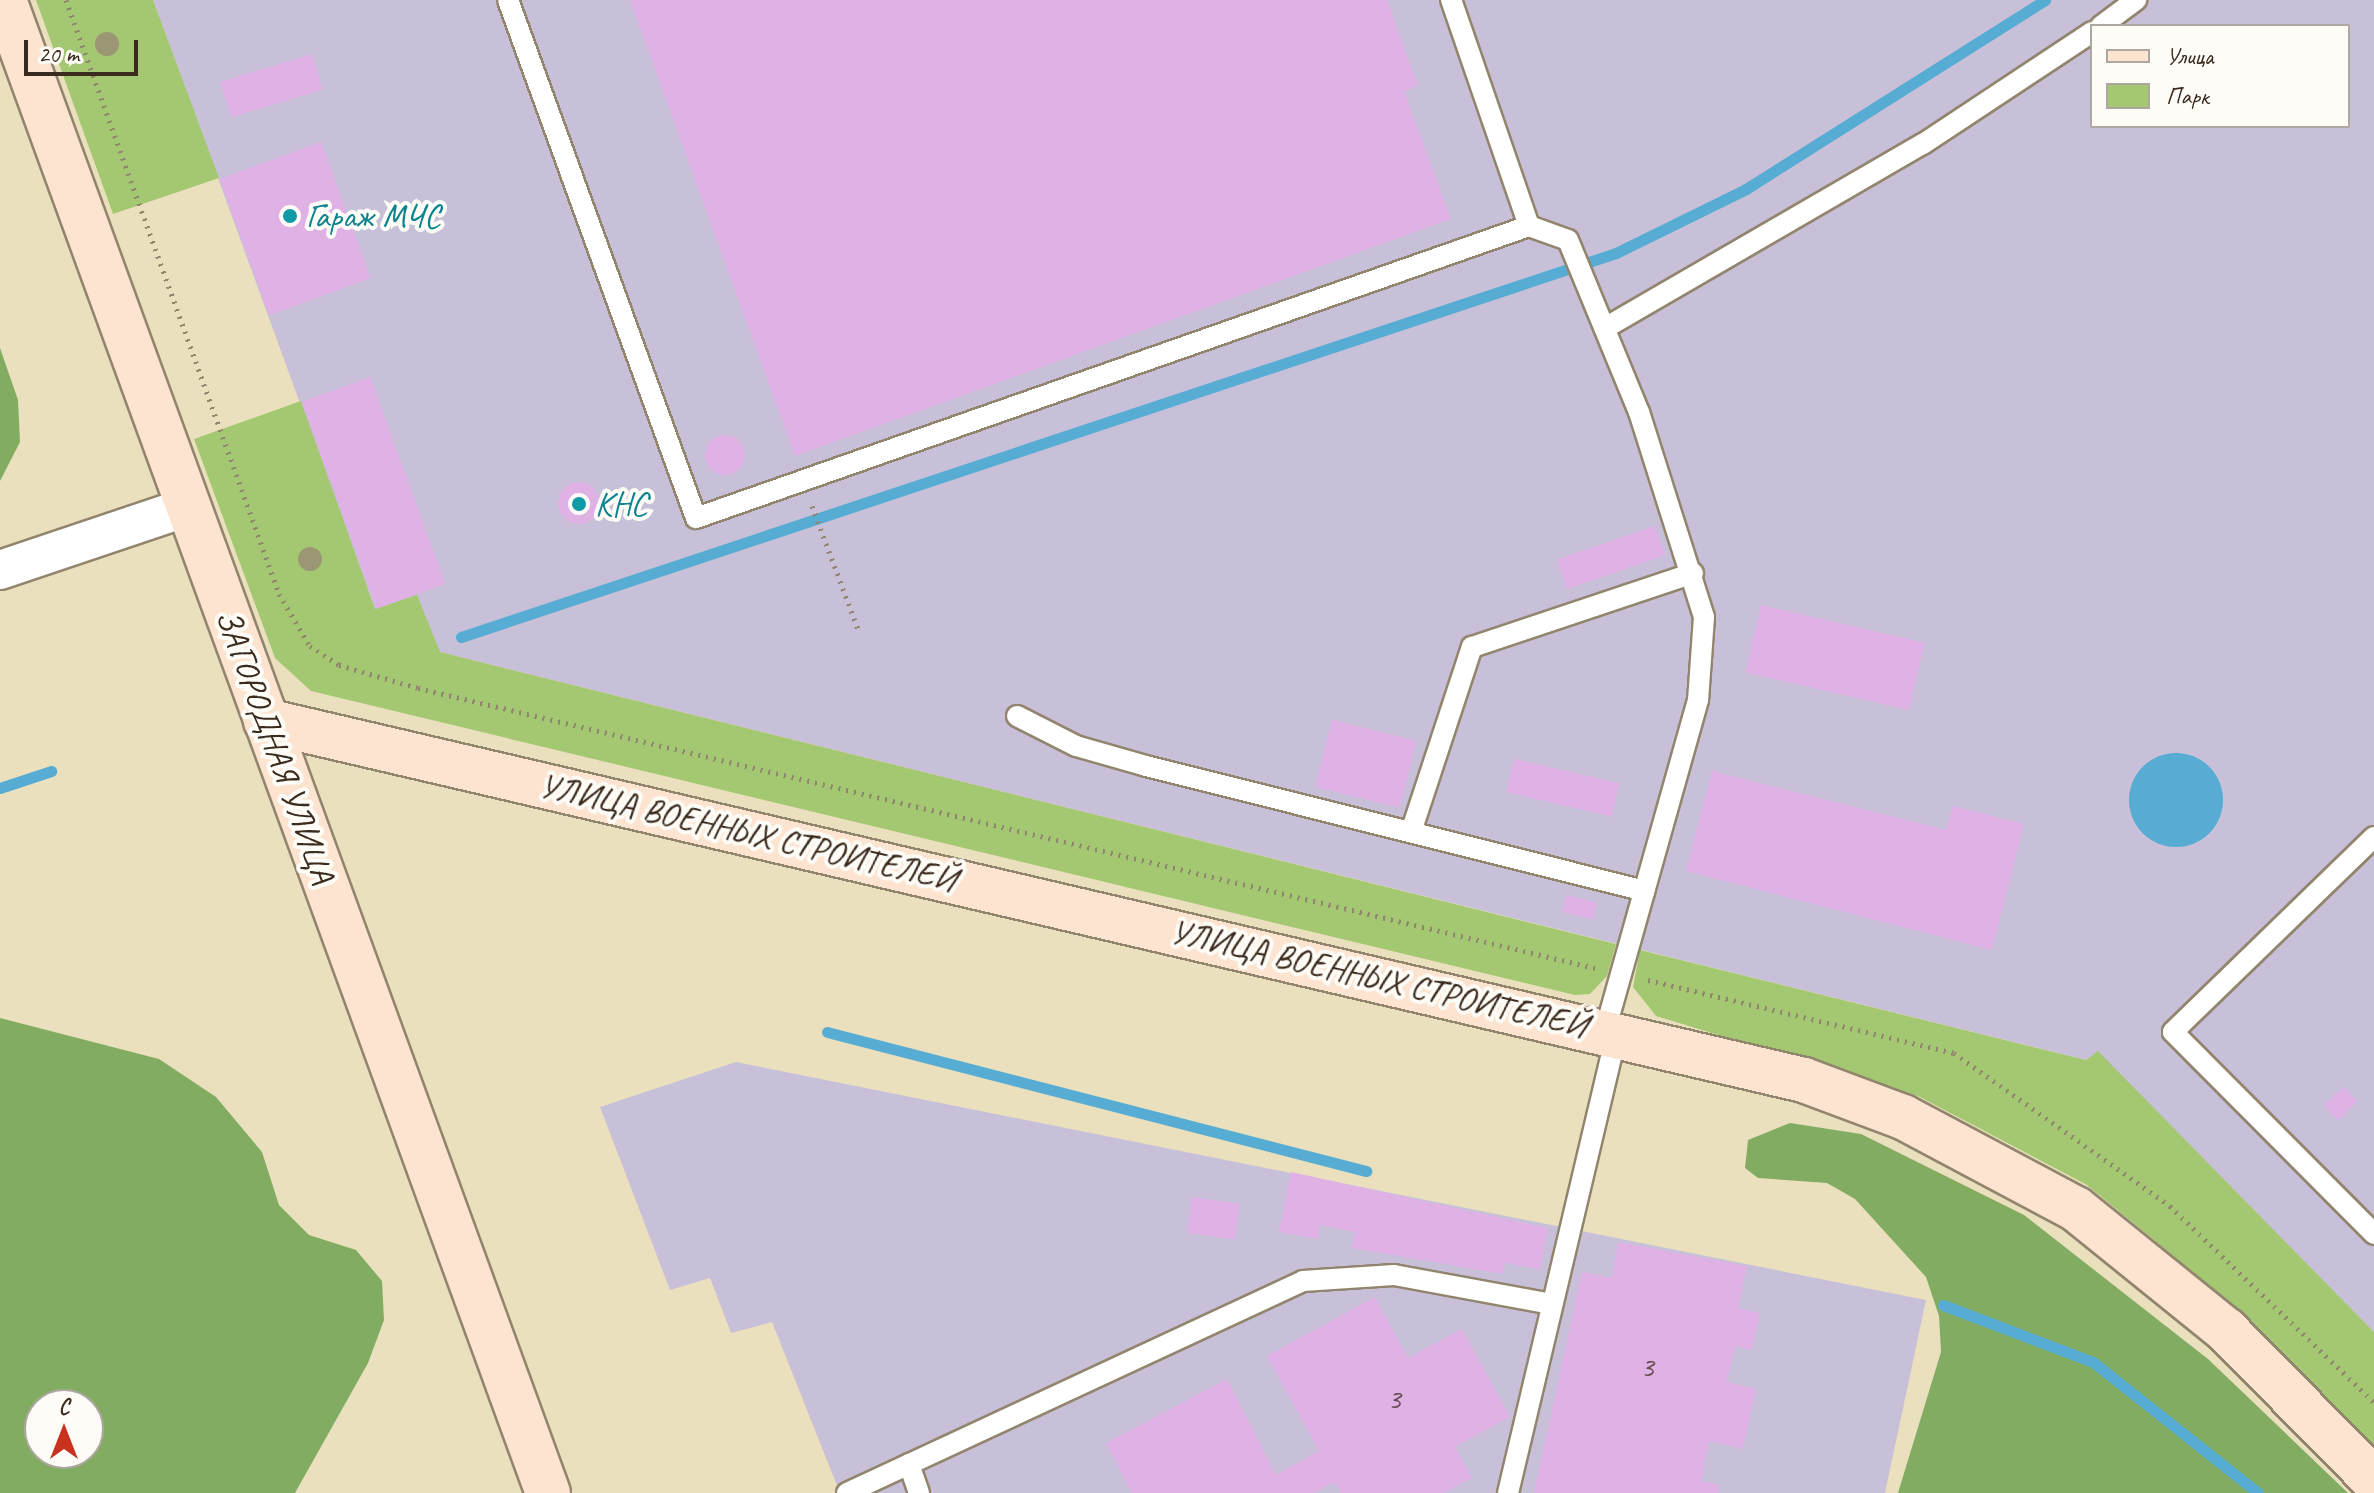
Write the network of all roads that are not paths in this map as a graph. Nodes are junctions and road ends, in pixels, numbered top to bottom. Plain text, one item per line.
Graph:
1 (4, 0) edge
2 (508, 0) edge
3 (1451, 0) edge
4 (2136, 0) edge
5 (2104, 24) edge
6 (2090, 33) edge
7 (1529, 226) junction
8 (1605, 328) junction
9 (190, 506) junction
10 (0, 570) edge
11 (1693, 573) junction
12 (1017, 716) dead end
13 (266, 721) junction
14 (1411, 832) junction
15 (2374, 837) edge
16 (1645, 891) junction
17 (1611, 1032) junction
18 (2374, 1234) edge
19 (1552, 1304) junction
20 (909, 1464) junction
21 (2374, 1480) edge
22 (548, 1493) edge
23 (847, 1493) edge
24 (919, 1493) edge
25 (1508, 1493) edge

1 - 9 street, ЗАГОРОДНАЯ УЛИЦА
2 - 7 lane
3 - 7 lane
4 - 5 lane
6 - 8 lane
7 - 8 lane
8 - 11 lane
9 - 10 street
9 - 13 street, ЗАГОРОДНАЯ УЛИЦА
11 - 14 lane
11 - 16 lane
12 - 14 lane
13 - 17 street, УЛИЦА ВОЕННЫХ СТРОИТЕЛЕЙ
13 - 22 street, ЗАГОРОДНАЯ УЛИЦА
14 - 16 lane
15 - 18 lane
16 - 17 lane
17 - 19 lane
17 - 21 street, УЛИЦА ВОЕННЫХ СТРОИТЕЛЕЙ
19 - 20 lane
19 - 25 lane
20 - 23 lane
20 - 24 lane

